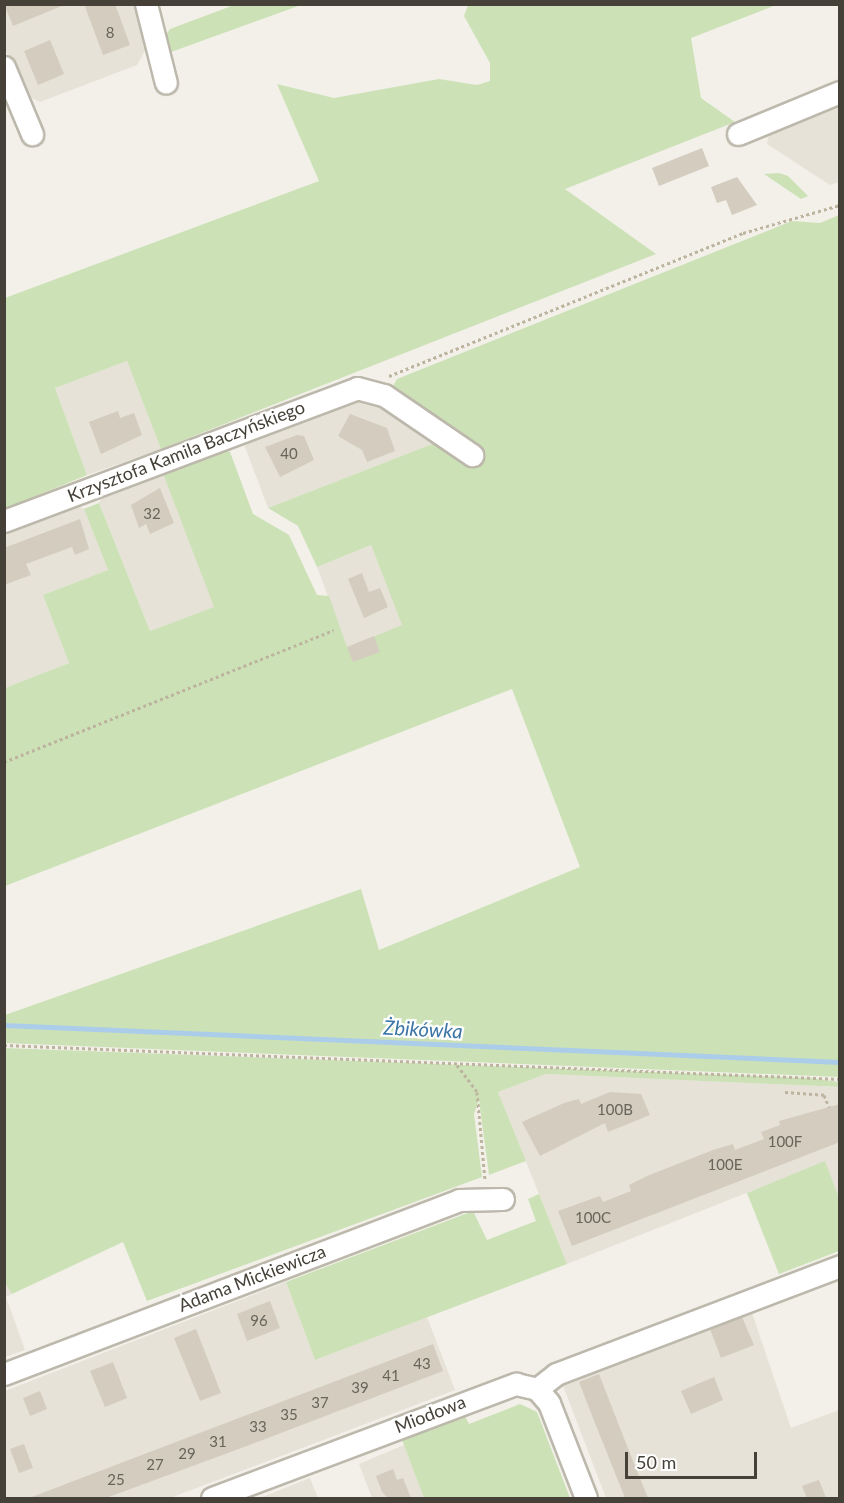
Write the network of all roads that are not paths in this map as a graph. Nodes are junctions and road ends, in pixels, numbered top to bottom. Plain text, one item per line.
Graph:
1 (146, 4) edge
2 (4, 67) edge
3 (166, 83) dead end
4 (840, 92) edge
5 (32, 134) dead end
6 (738, 134) dead end
7 (472, 456) dead end
8 (4, 521) edge
9 (503, 1199) dead end
10 (840, 1266) edge
11 (4, 1374) edge
12 (537, 1389) junction
13 (212, 1498) edge
14 (586, 1498) edge

1 - 3 street
2 - 5 street
4 - 6 street
7 - 8 street, Krzysztofa Kamila Baczyńskiego
9 - 11 street, Adama Mickiewicza
10 - 12 street
12 - 13 street, Miodowa
12 - 14 street

